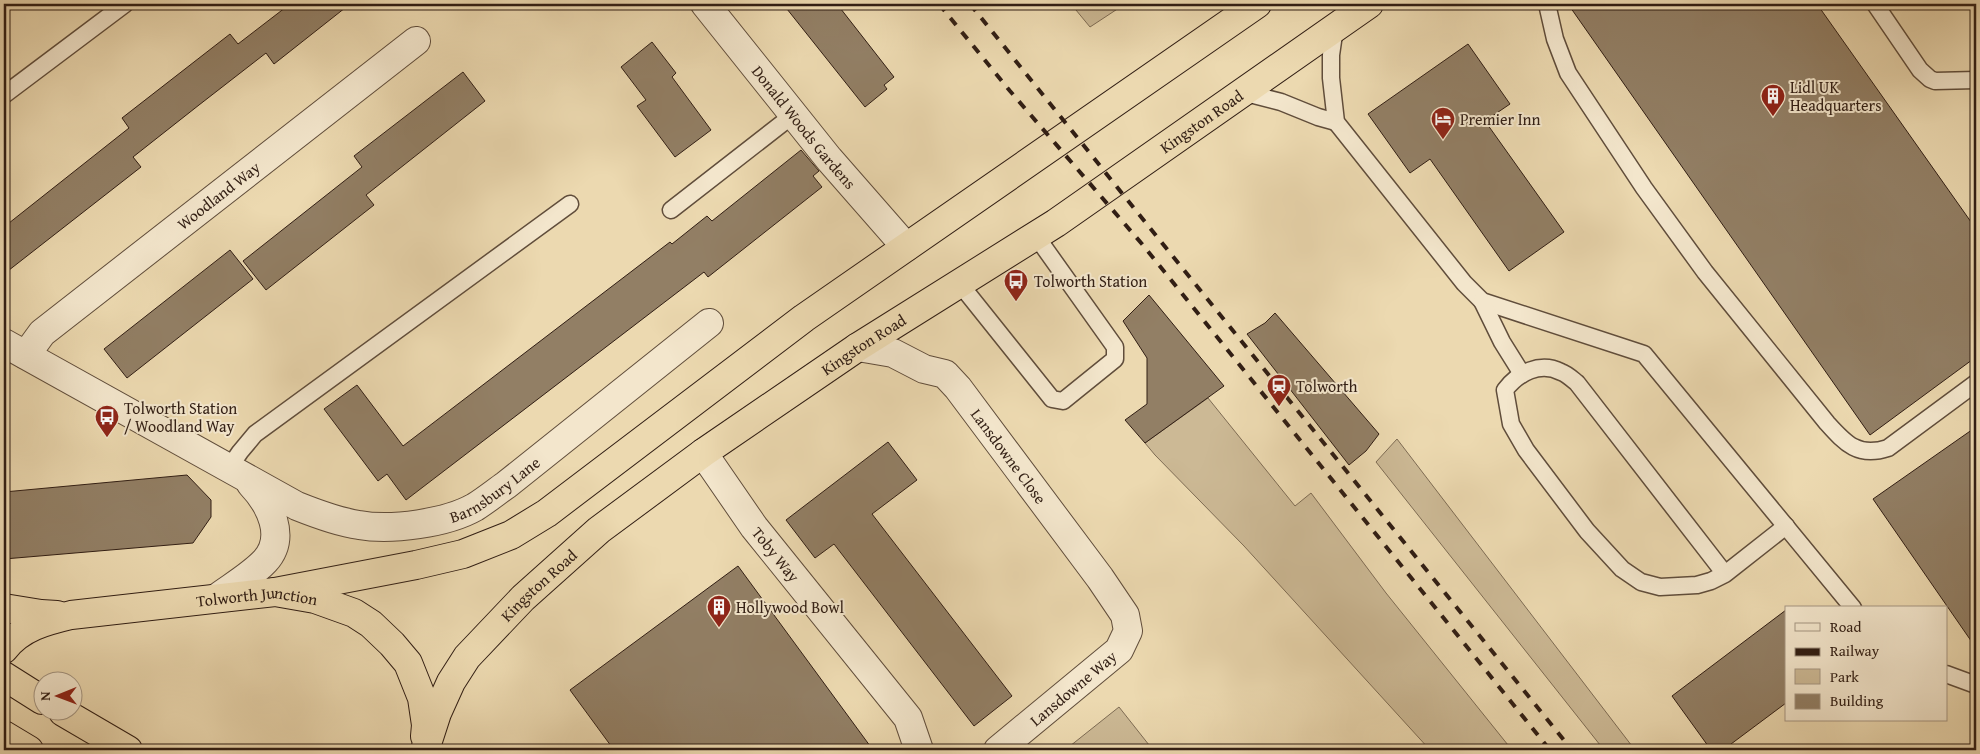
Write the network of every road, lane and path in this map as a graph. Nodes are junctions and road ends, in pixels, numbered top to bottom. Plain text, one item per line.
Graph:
1 (125, 4) edge
2 (705, 4) edge
3 (1257, 4) edge
4 (1369, 4) edge
5 (1546, 4) edge
6 (1875, 4) edge
7 (1335, 27) junction
8 (416, 41) dead end
9 (1976, 80) edge
10 (1242, 92) junction
11 (4, 95) edge
12 (793, 115) junction
13 (1336, 122) junction
14 (570, 204) dead end
15 (672, 210) dead end
16 (1036, 236) junction
17 (906, 247) junction
18 (960, 284) junction
19 (1482, 301) junction
20 (709, 323) dead end
21 (858, 347) junction
22 (15, 349) edge
23 (1522, 374) junction
24 (1976, 383) edge
25 (704, 453) junction
26 (236, 472) junction
27 (1786, 526) junction
28 (1725, 574) junction
29 (275, 592) junction
30 (218, 597) junction
31 (1852, 606) edge
32 (4, 608) edge
33 (71, 615) junction
34 (1125, 615) joint
35 (5, 648) edge
36 (1948, 675) edge
37 (4, 676) edge
38 (1976, 685) edge
39 (32, 694) edge
40 (80, 722) edge
41 (4, 735) edge
42 (29, 750) edge
43 (128, 750) edge
44 (425, 750) edge
45 (919, 750) edge
46 (998, 750) edge

1 - 11 lane
2 - 12 street, Donald Woods Gardens
3 - 17 highway
4 - 7 highway, Kingston Road
5 - 24 lane
6 - 9 lane
7 - 10 highway, Kingston Road
7 - 13 lane
8 - 22 street, Woodland Way
10 - 13 lane
10 - 16 highway, Kingston Road
12 - 15 lane
12 - 17 street, Donald Woods Gardens
13 - 19 lane
14 - 26 lane
16 - 18 highway, Kingston Road
16 - 18 lane
17 - 29 highway
18 - 21 highway, Kingston Road
19 - 23 lane
19 - 27 lane
20 - 26 street, Barnsbury Lane
21 - 25 highway, Kingston Road
21 - 34 street, Lansdowne Close
22 - 26 street, Barnsbury Lane
23 - 28 lane
23 - 28 lane
25 - 44 highway, Kingston Road
25 - 45 street, Toby Way
26 - 30 street, Barnsbury Lane
27 - 28 lane
27 - 31 lane
29 - 30 highway, Tolworth Junction
29 - 44 highway, Tolworth Junction
30 - 33 highway, Tolworth Junction
32 - 33 highway
33 - 35 highway, Tolworth Junction
34 - 46 street, Lansdowne Way
36 - 38 lane
37 - 39 highway
40 - 43 highway
41 - 42 highway

